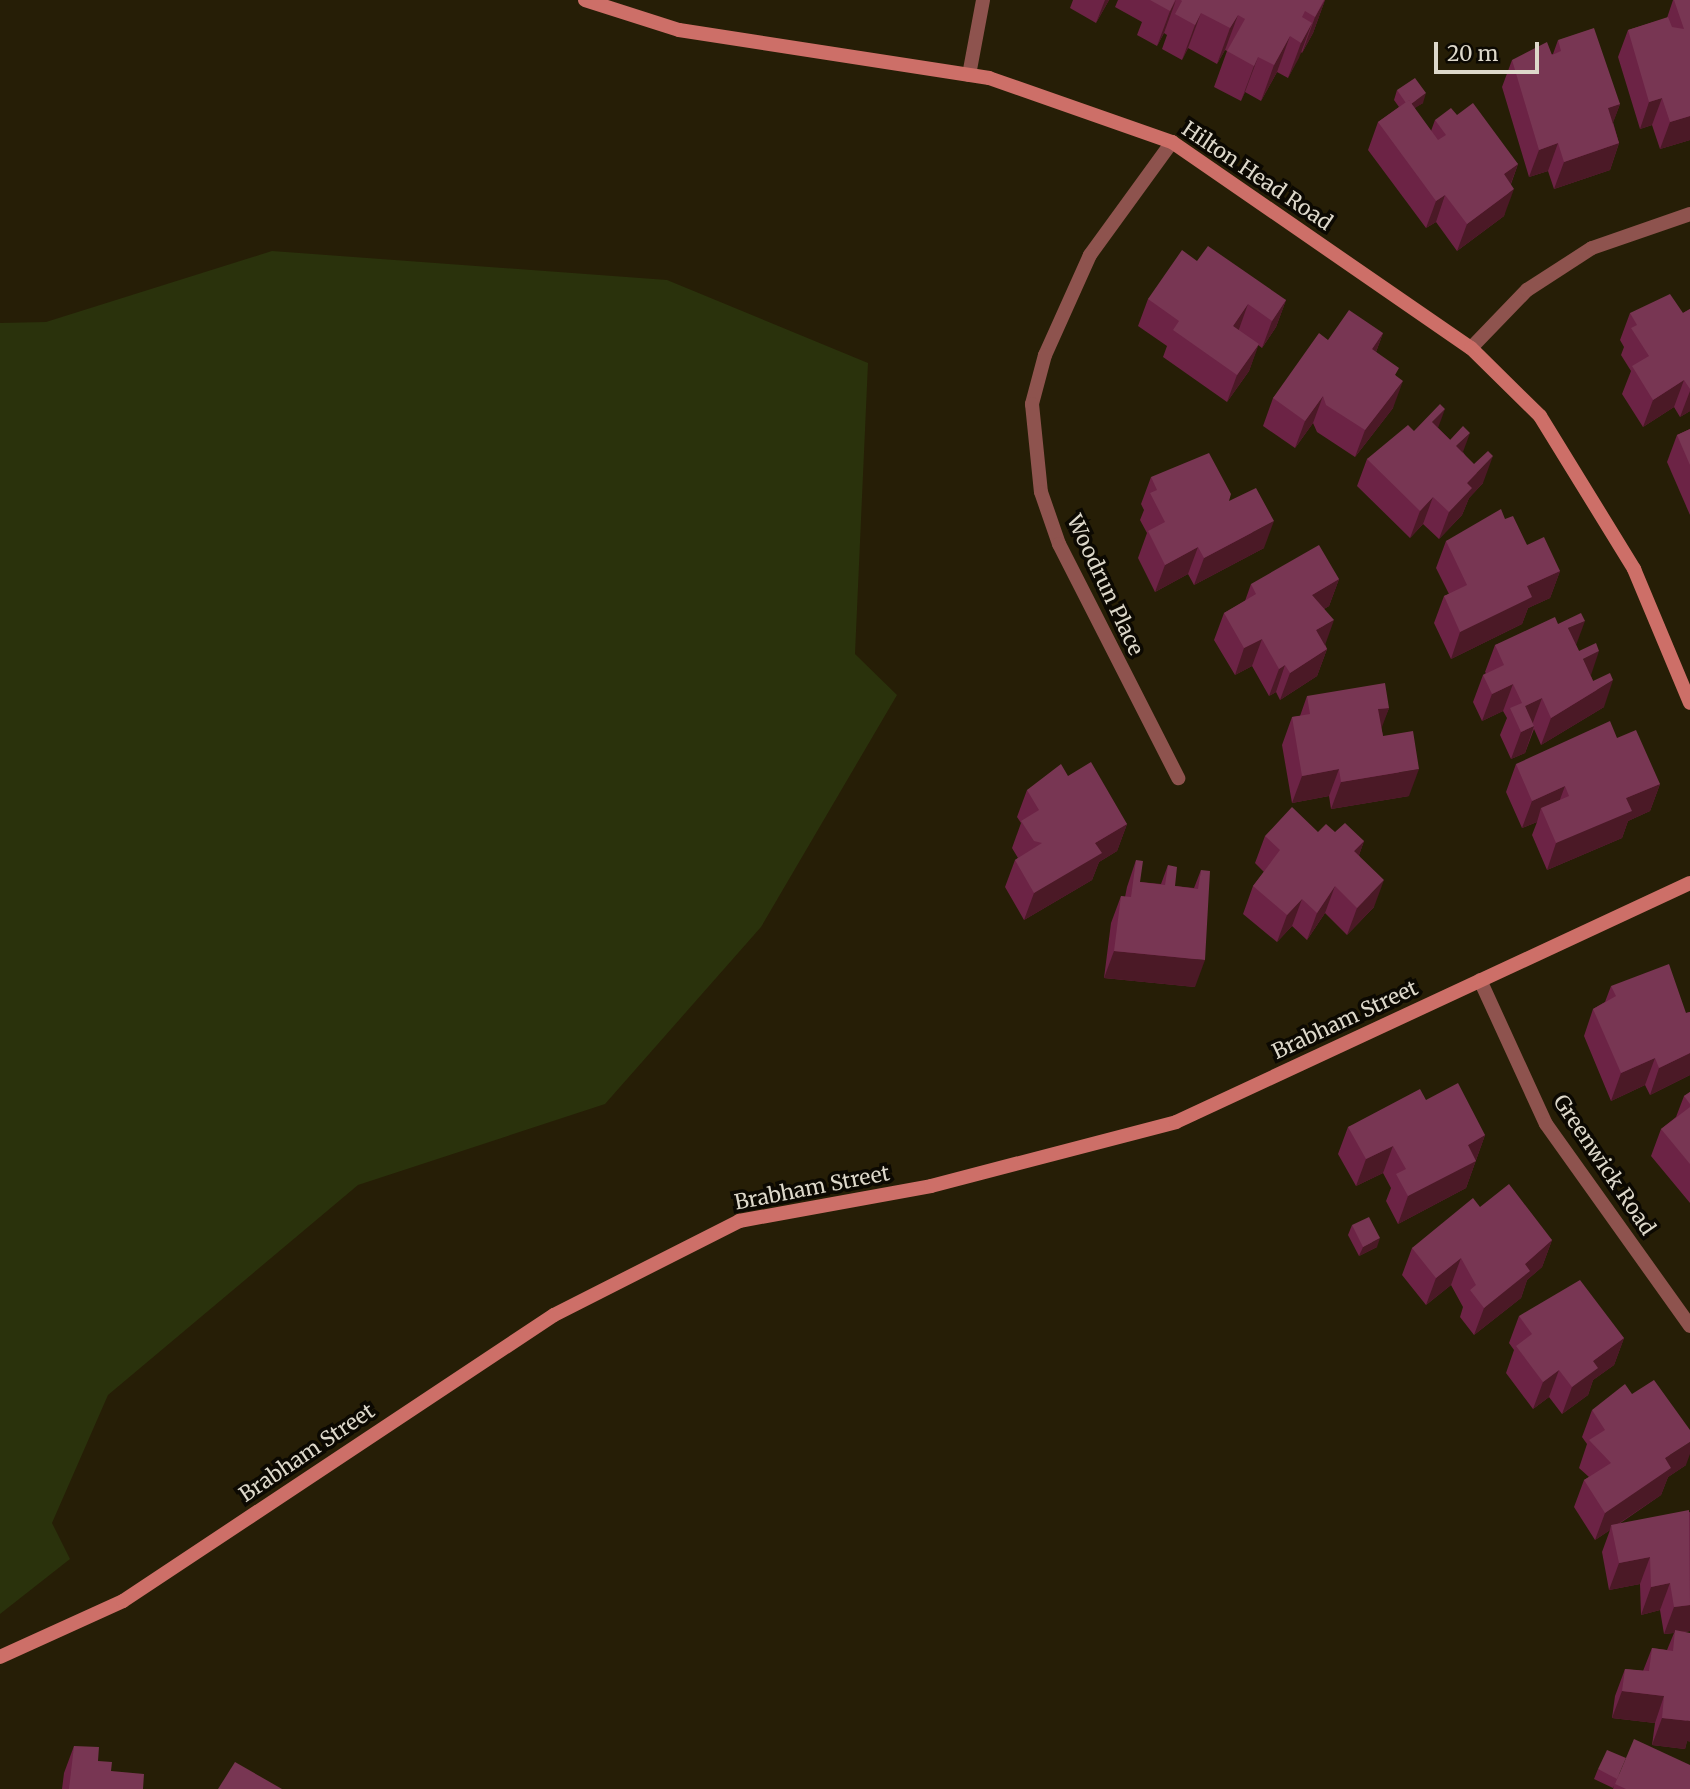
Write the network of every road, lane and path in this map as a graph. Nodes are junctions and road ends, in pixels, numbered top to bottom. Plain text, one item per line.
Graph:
1 (585, 0) edge
2 (983, 0) edge
3 (969, 75) junction
4 (1172, 142) junction
5 (1690, 214) edge
6 (1471, 348) junction
7 (1690, 704) edge
8 (1178, 778) dead end
9 (1690, 883) edge
10 (1480, 980) junction
11 (1690, 1326) edge
12 (0, 1657) edge

1 - 3 street, Hilton Head Road
2 - 3 street
3 - 4 street, Hilton Head Road
4 - 6 street, Hilton Head Road
4 - 8 street, Woodrun Place
5 - 6 street
6 - 7 street, Hilton Head Road
9 - 10 street, Brabham Street
10 - 11 street, Greenwick Road
10 - 12 street, Brabham Street

